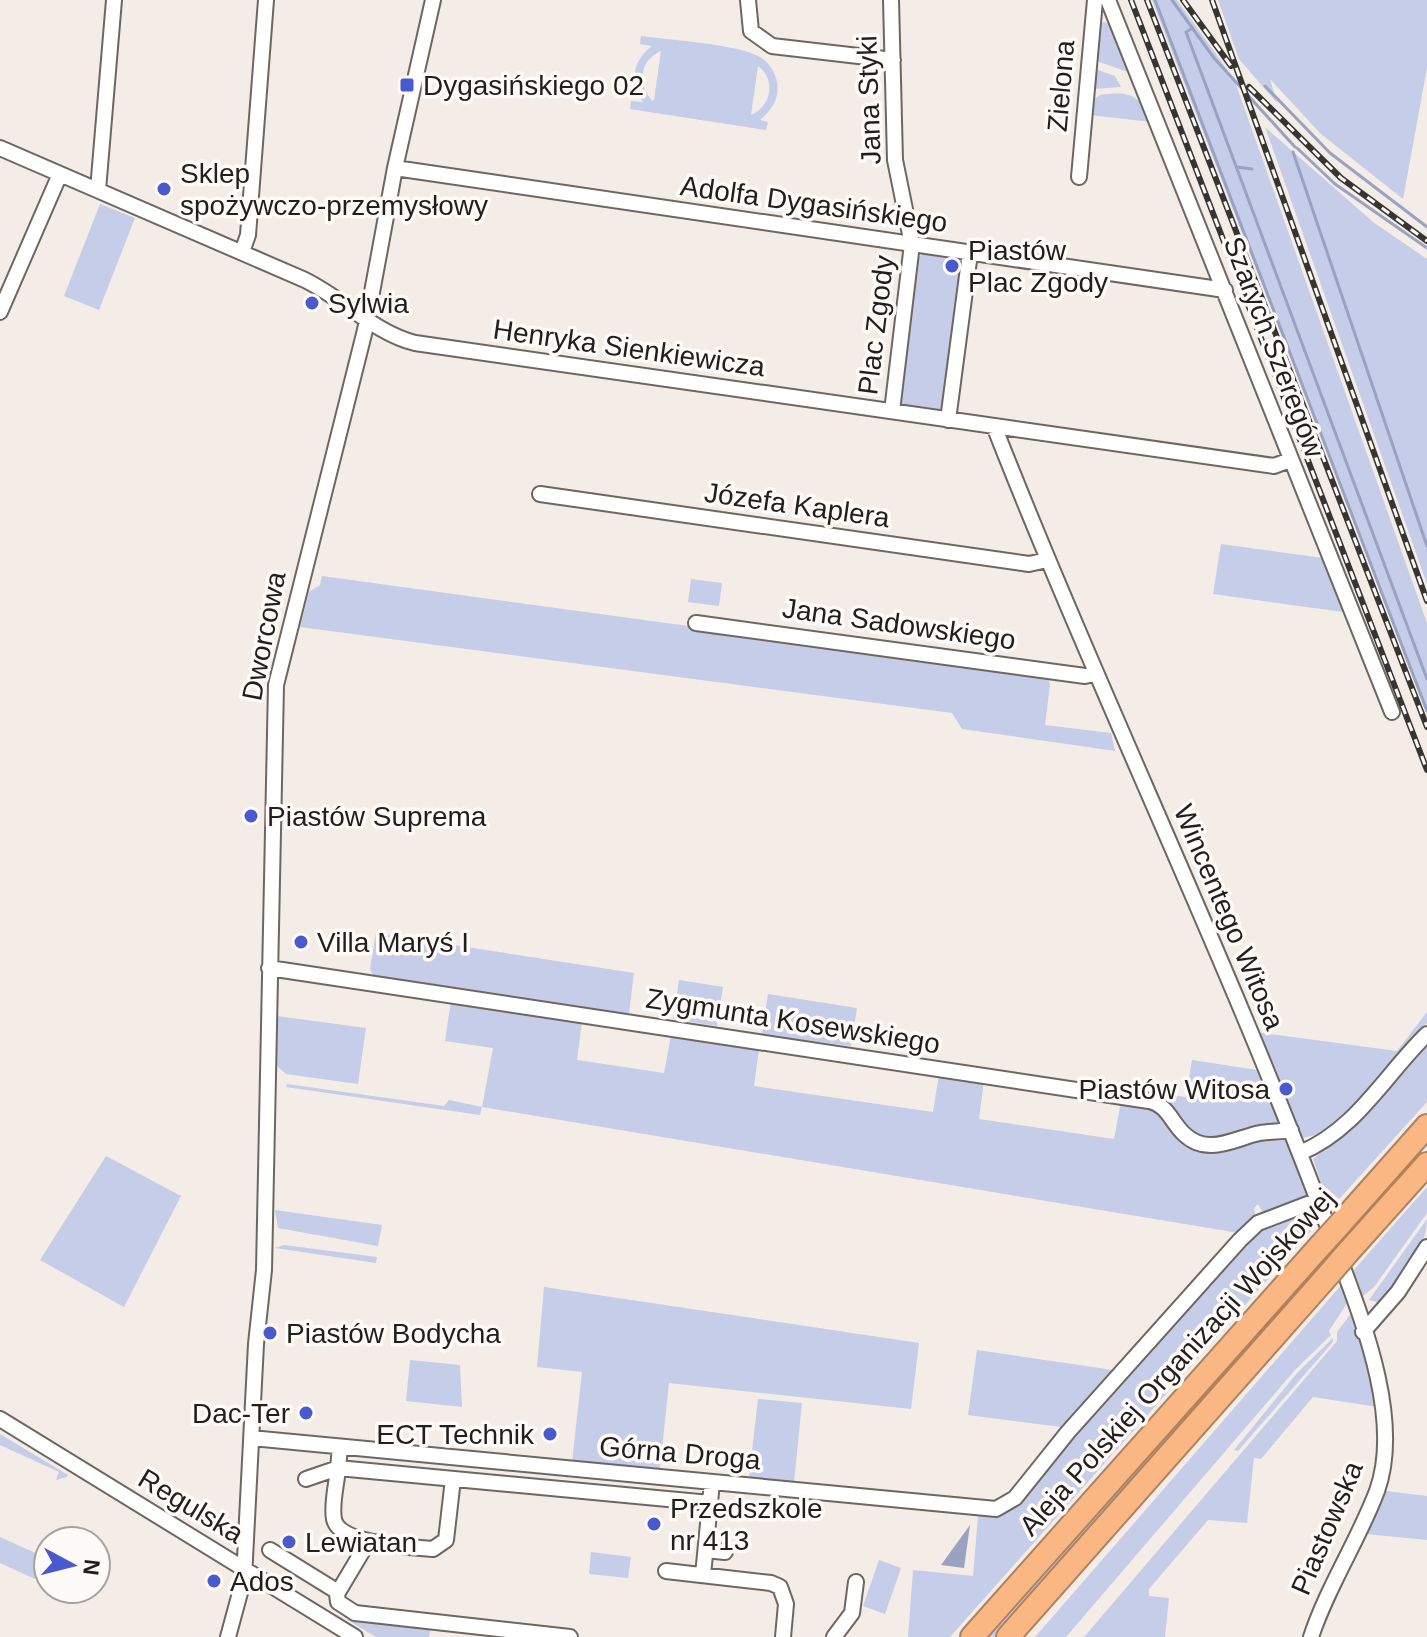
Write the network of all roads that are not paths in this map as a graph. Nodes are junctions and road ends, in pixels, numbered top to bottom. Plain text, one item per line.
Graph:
1 (114, 0) edge
2 (266, 0) edge
3 (433, 0) edge
4 (748, 0) edge
5 (891, 0) edge
6 (1095, 0) edge
7 (1108, 0) edge
8 (893, 60) junction
9 (0, 148) edge
10 (395, 168) junction
11 (60, 174) junction
12 (1079, 177) dead end
13 (98, 190) junction
14 (912, 244) junction
15 (242, 252) junction
16 (970, 253) junction
17 (1225, 290) junction
18 (0, 312) edge
19 (368, 318) junction
20 (892, 411) junction
21 (948, 420) junction
22 (994, 426) junction
23 (1290, 460) junction
24 (540, 494) dead end
25 (705, 526) dead end
26 (1050, 566) junction
27 (696, 623) dead end
28 (1095, 674) junction
29 (1392, 712) dead end
30 (269, 968) junction
31 (1427, 1034) edge
32 (1427, 1126) edge
33 (1291, 1130) junction
34 (1300, 1153) junction
35 (1427, 1164) edge
36 (1318, 1200) junction
37 (1427, 1247) edge
38 (1363, 1332) junction
39 (0, 1419) edge
40 (252, 1438) junction
41 (1385, 1439) joint
42 (340, 1447) junction
43 (338, 1468) junction
44 (306, 1479) dead end
45 (453, 1479) junction
46 (712, 1482) junction
47 (710, 1503) junction
48 (368, 1542) junction
49 (270, 1550) dead end
50 (706, 1550) junction
51 (725, 1552) dead end
52 (245, 1569) junction
53 (666, 1571) dead end
54 (703, 1575) junction
55 (856, 1582) dead end
56 (338, 1592) junction
57 (228, 1637) edge
58 (355, 1637) edge
59 (570, 1637) edge
60 (783, 1637) edge
61 (834, 1637) edge
62 (972, 1637) edge
63 (1008, 1637) edge
64 (1311, 1637) edge

1 - 13 street
2 - 15 street
3 - 10 street, Dworcowa
4 - 8 street
5 - 8 street, Jana Styki
6 - 12 street, Zielona
7 - 17 street, Szarych Szeregów
8 - 14 street, Jana Styki
9 - 11 street, Henryka Sienkiewicza
10 - 14 street, Adolfa Dygasińskiego
10 - 19 street, Dworcowa
11 - 13 street, Henryka Sienkiewicza
11 - 18 street
13 - 15 street, Henryka Sienkiewicza
14 - 16 street, Adolfa Dygasińskiego
14 - 20 street, Plac Zgody
15 - 19 street, Henryka Sienkiewicza
16 - 17 street, Adolfa Dygasińskiego
16 - 21 street
17 - 23 street, Szarych Szeregów
19 - 20 street, Henryka Sienkiewicza
19 - 30 street, Dworcowa
20 - 21 street, Henryka Sienkiewicza
21 - 22 street, Henryka Sienkiewicza
22 - 23 street, Henryka Sienkiewicza
22 - 26 street, Wincentego Witosa
23 - 29 street, Szarych Szeregów
24 - 26 street, Józefa Kaplera
25 - 26 street, Józefa Kaplera
26 - 28 street, Wincentego Witosa
27 - 28 street, Jana Sadowskiego
28 - 33 street, Wincentego Witosa
30 - 33 street, Zygmunta Kosewskiego
30 - 40 street, Dworcowa
31 - 34 street
32 - 62 highway, Aleja Polskiej Organizacji Wojskowej, bridge
33 - 34 street, Wincentego Witosa
34 - 36 street, Wincentego Witosa
35 - 63 highway, Aleja Polskiej Organizacji Wojskowej, bridge
36 - 38 street, Wincentego Witosa
36 - 46 street, Górna Droga
37 - 38 street
38 - 41 street, Wincentego Witosa
39 - 52 street, Regulska
40 - 42 street, Górna Droga
40 - 52 street, Dworcowa
41 - 64 street, Piastowska
42 - 43 street
42 - 46 street, Górna Droga
43 - 44 street
43 - 45 street
43 - 48 street
45 - 47 street
45 - 48 street
46 - 47 street
47 - 50 street
48 - 56 street
49 - 56 street
50 - 51 street
50 - 54 street
52 - 57 street, Dworcowa
52 - 58 street, Regulska
53 - 54 street
54 - 60 street
55 - 61 street
56 - 59 street

